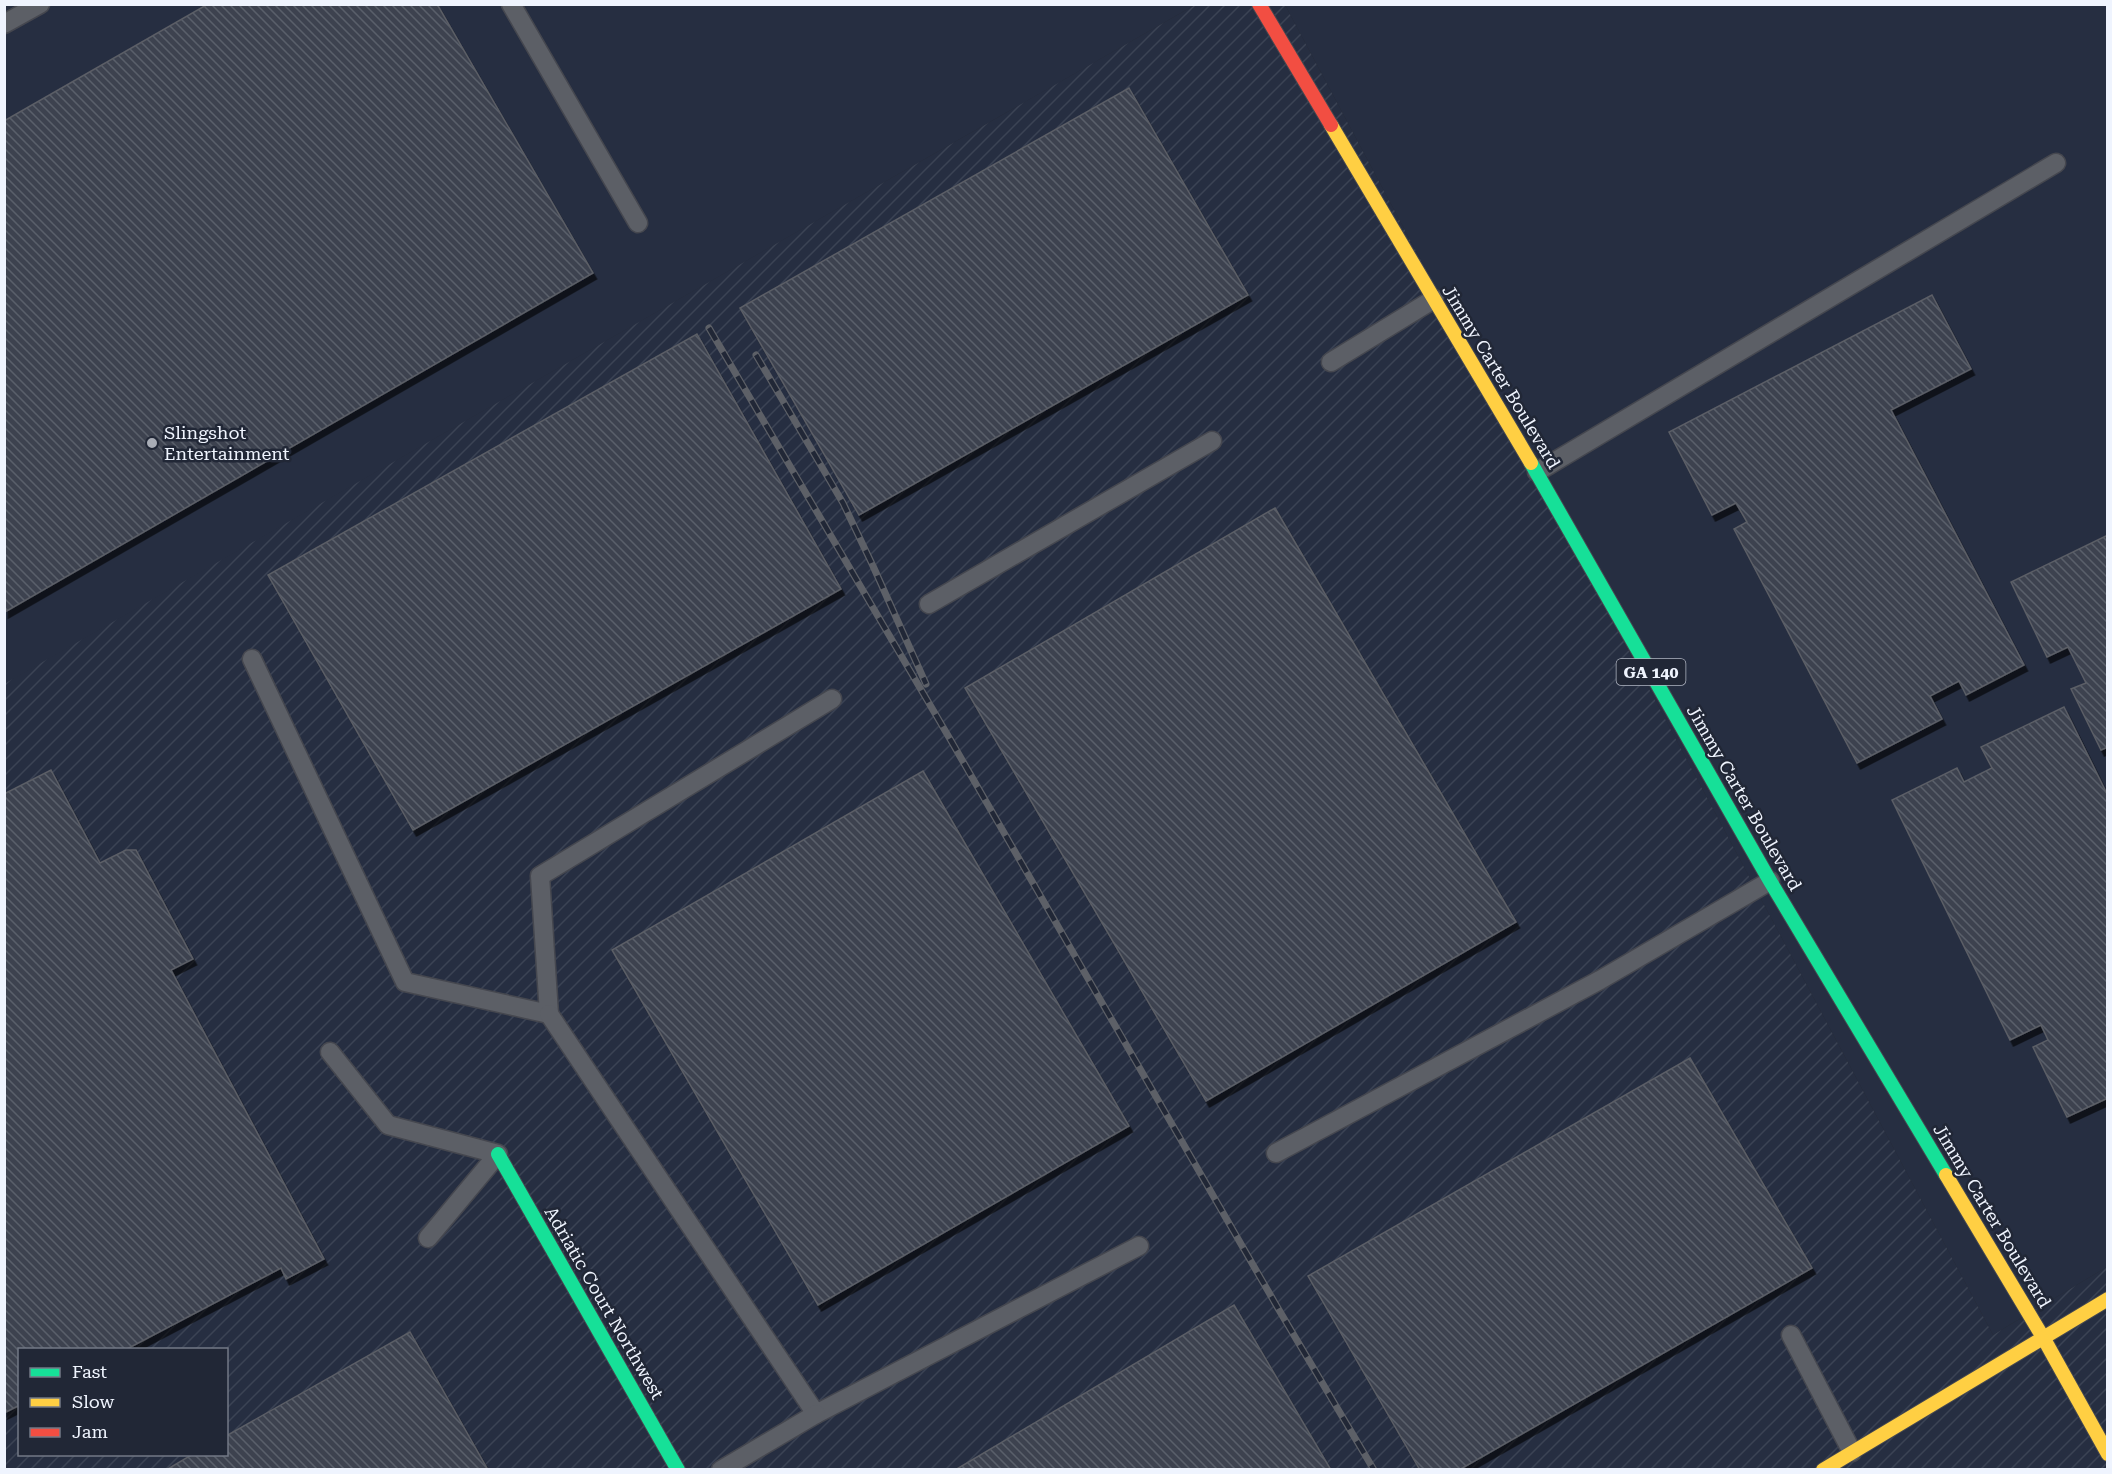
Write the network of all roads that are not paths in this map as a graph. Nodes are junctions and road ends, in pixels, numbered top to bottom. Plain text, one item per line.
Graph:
1 (40, 4) edge
2 (511, 4) edge
3 (1259, 4) edge
4 (4, 24) edge
5 (2056, 163) dead end
6 (638, 223) dead end
7 (1434, 298) junction
8 (1331, 362) dead end
9 (1212, 441) dead end
10 (1537, 472) junction
11 (929, 604) dead end
12 (252, 659) dead end
13 (832, 699) dead end
14 (1770, 881) junction
15 (549, 1014) junction
16 (330, 1052) dead end
17 (1276, 1153) dead end
18 (498, 1154) junction
19 (428, 1238) dead end
20 (1139, 1246) dead end
21 (2108, 1299) edge
22 (1791, 1335) dead end
23 (2044, 1339) junction
24 (816, 1414) junction
25 (1852, 1452) junction
26 (2108, 1454) edge
27 (678, 1470) edge
28 (721, 1470) edge
29 (1823, 1470) edge

1 - 4 lane
2 - 6 lane
3 - 7 main road, Jimmy Carter Boulevard / GA 140
5 - 10 lane
7 - 8 lane
7 - 10 main road, Jimmy Carter Boulevard / GA 140
9 - 11 lane
10 - 14 main road, Jimmy Carter Boulevard / GA 140
12 - 15 lane
13 - 15 lane
14 - 17 lane
14 - 23 main road, Jimmy Carter Boulevard / GA 140
15 - 24 lane
16 - 18 lane
18 - 19 lane
18 - 27 main road, Adriatic Court Northwest
20 - 24 lane
21 - 23 main road
22 - 25 lane
23 - 25 main road
23 - 26 main road, Jimmy Carter Boulevard / GA 140
24 - 28 lane
25 - 29 main road

